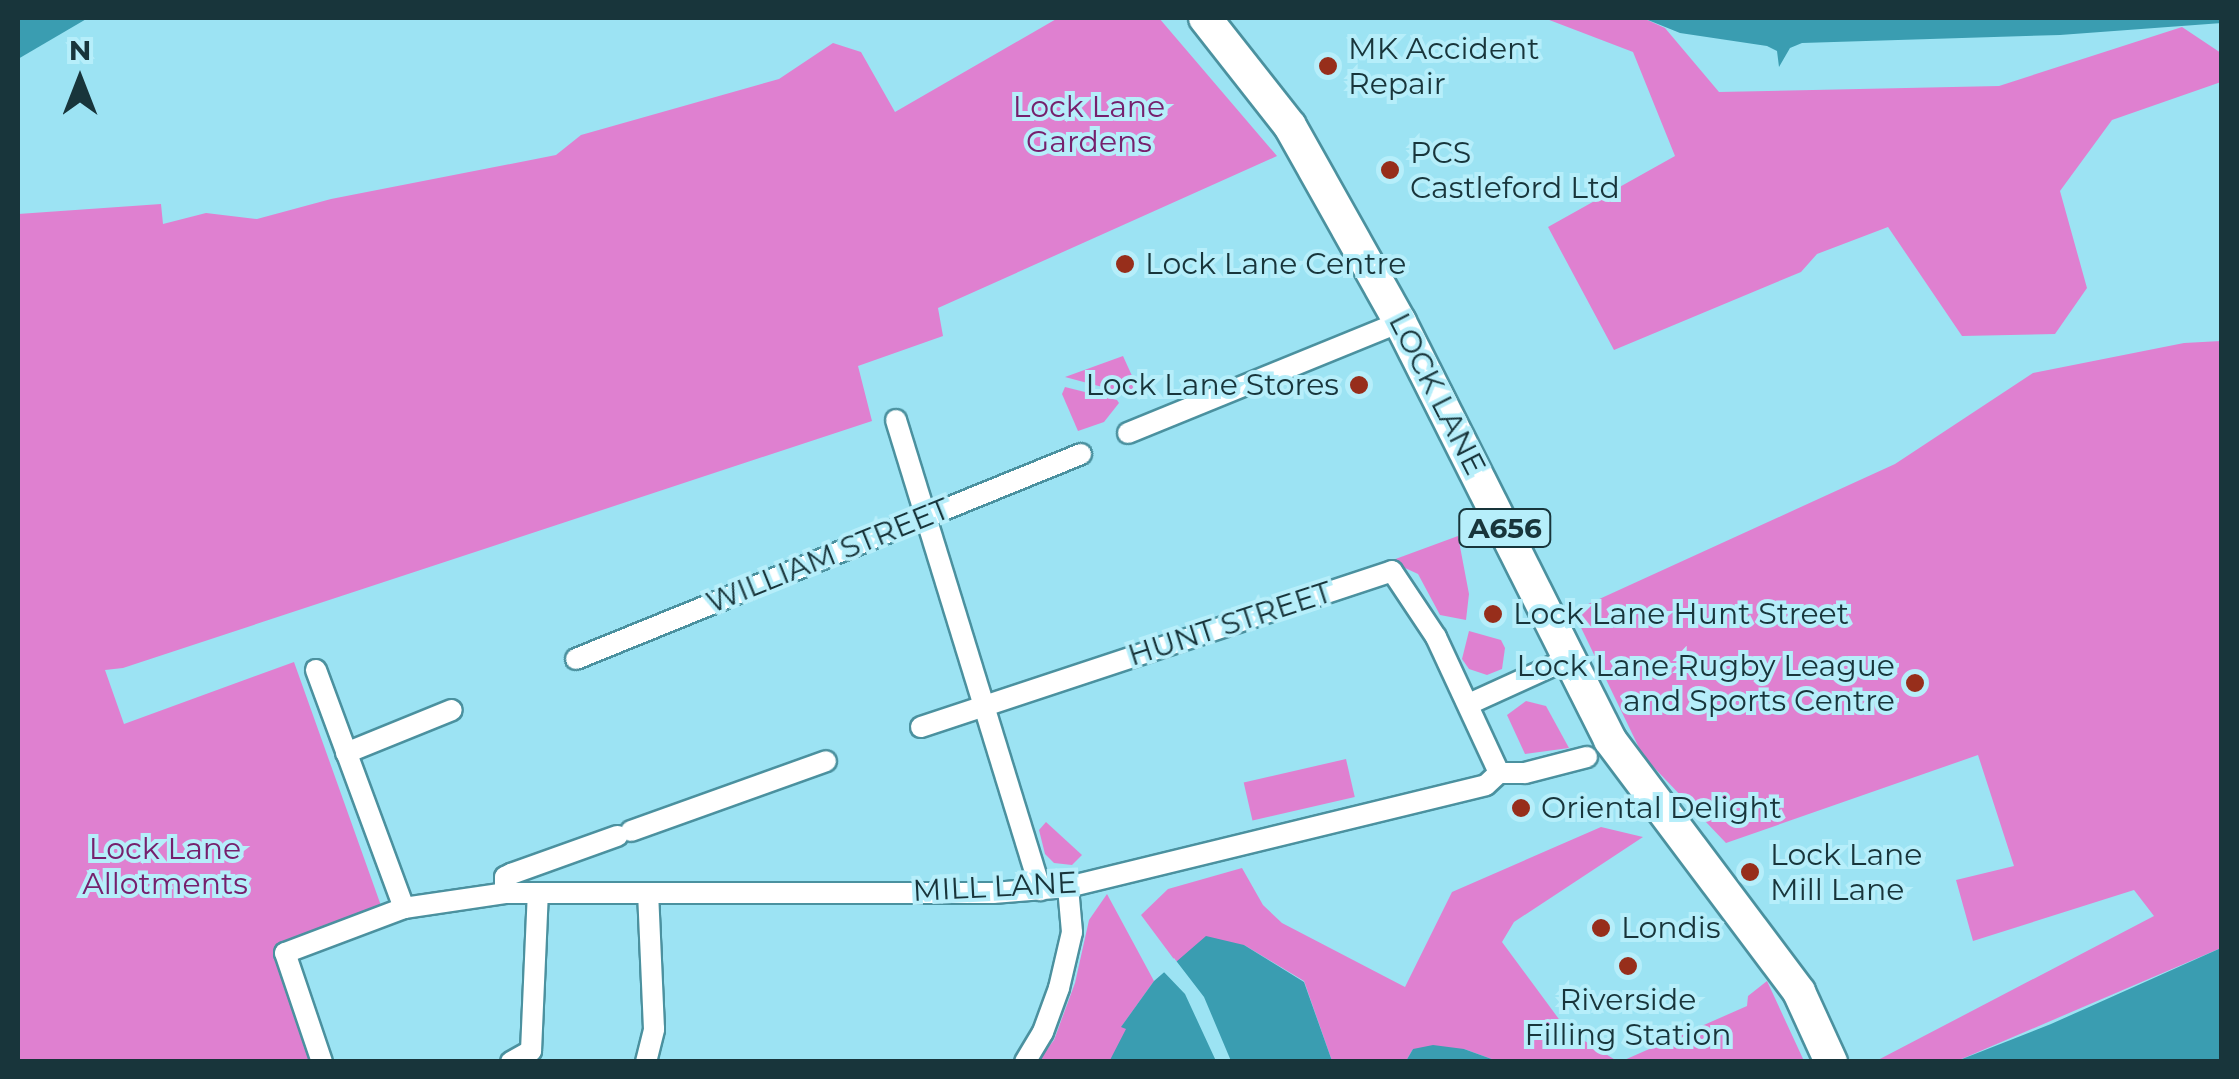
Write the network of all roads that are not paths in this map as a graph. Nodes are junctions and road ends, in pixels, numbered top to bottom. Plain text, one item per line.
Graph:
1 (1205, 18) edge
2 (1400, 322) junction
3 (896, 420) dead end
4 (1128, 433) dead end
5 (1081, 454) dead end
6 (926, 516) junction
7 (1570, 658) junction
8 (576, 659) dead end
9 (316, 670) dead end
10 (1469, 704) junction
11 (984, 705) junction
12 (452, 710) dead end
13 (921, 727) dead end
14 (346, 753) junction
15 (1587, 758) dead end
16 (826, 761) dead end
17 (1499, 773) junction
18 (1068, 887) junction
19 (1041, 890) junction
20 (504, 893) junction
21 (538, 893) junction
22 (648, 893) junction
23 (404, 908) junction
24 (322, 1062) edge
25 (511, 1062) edge
26 (646, 1062) edge
27 (1025, 1062) edge
28 (1831, 1062) edge

1 - 2 main road, LOCK LANE / A656
2 - 4 street
2 - 7 main road, LOCK LANE / A656
3 - 6 street
5 - 6 street, WILLIAM STREET
6 - 8 street, WILLIAM STREET
6 - 11 street
7 - 10 street
7 - 28 main road, LOCK LANE / A656
9 - 14 street
10 - 11 street, HUNT STREET
10 - 17 street, HUNT STREET
11 - 13 street, HUNT STREET
11 - 19 street
12 - 14 street
14 - 23 street
15 - 17 street, MILL LANE
16 - 20 street
17 - 18 street, MILL LANE
18 - 19 street, MILL LANE
18 - 27 street
19 - 22 street, MILL LANE
20 - 21 street, MILL LANE
20 - 23 street
21 - 22 street, MILL LANE
21 - 25 street
22 - 26 street
23 - 24 street

